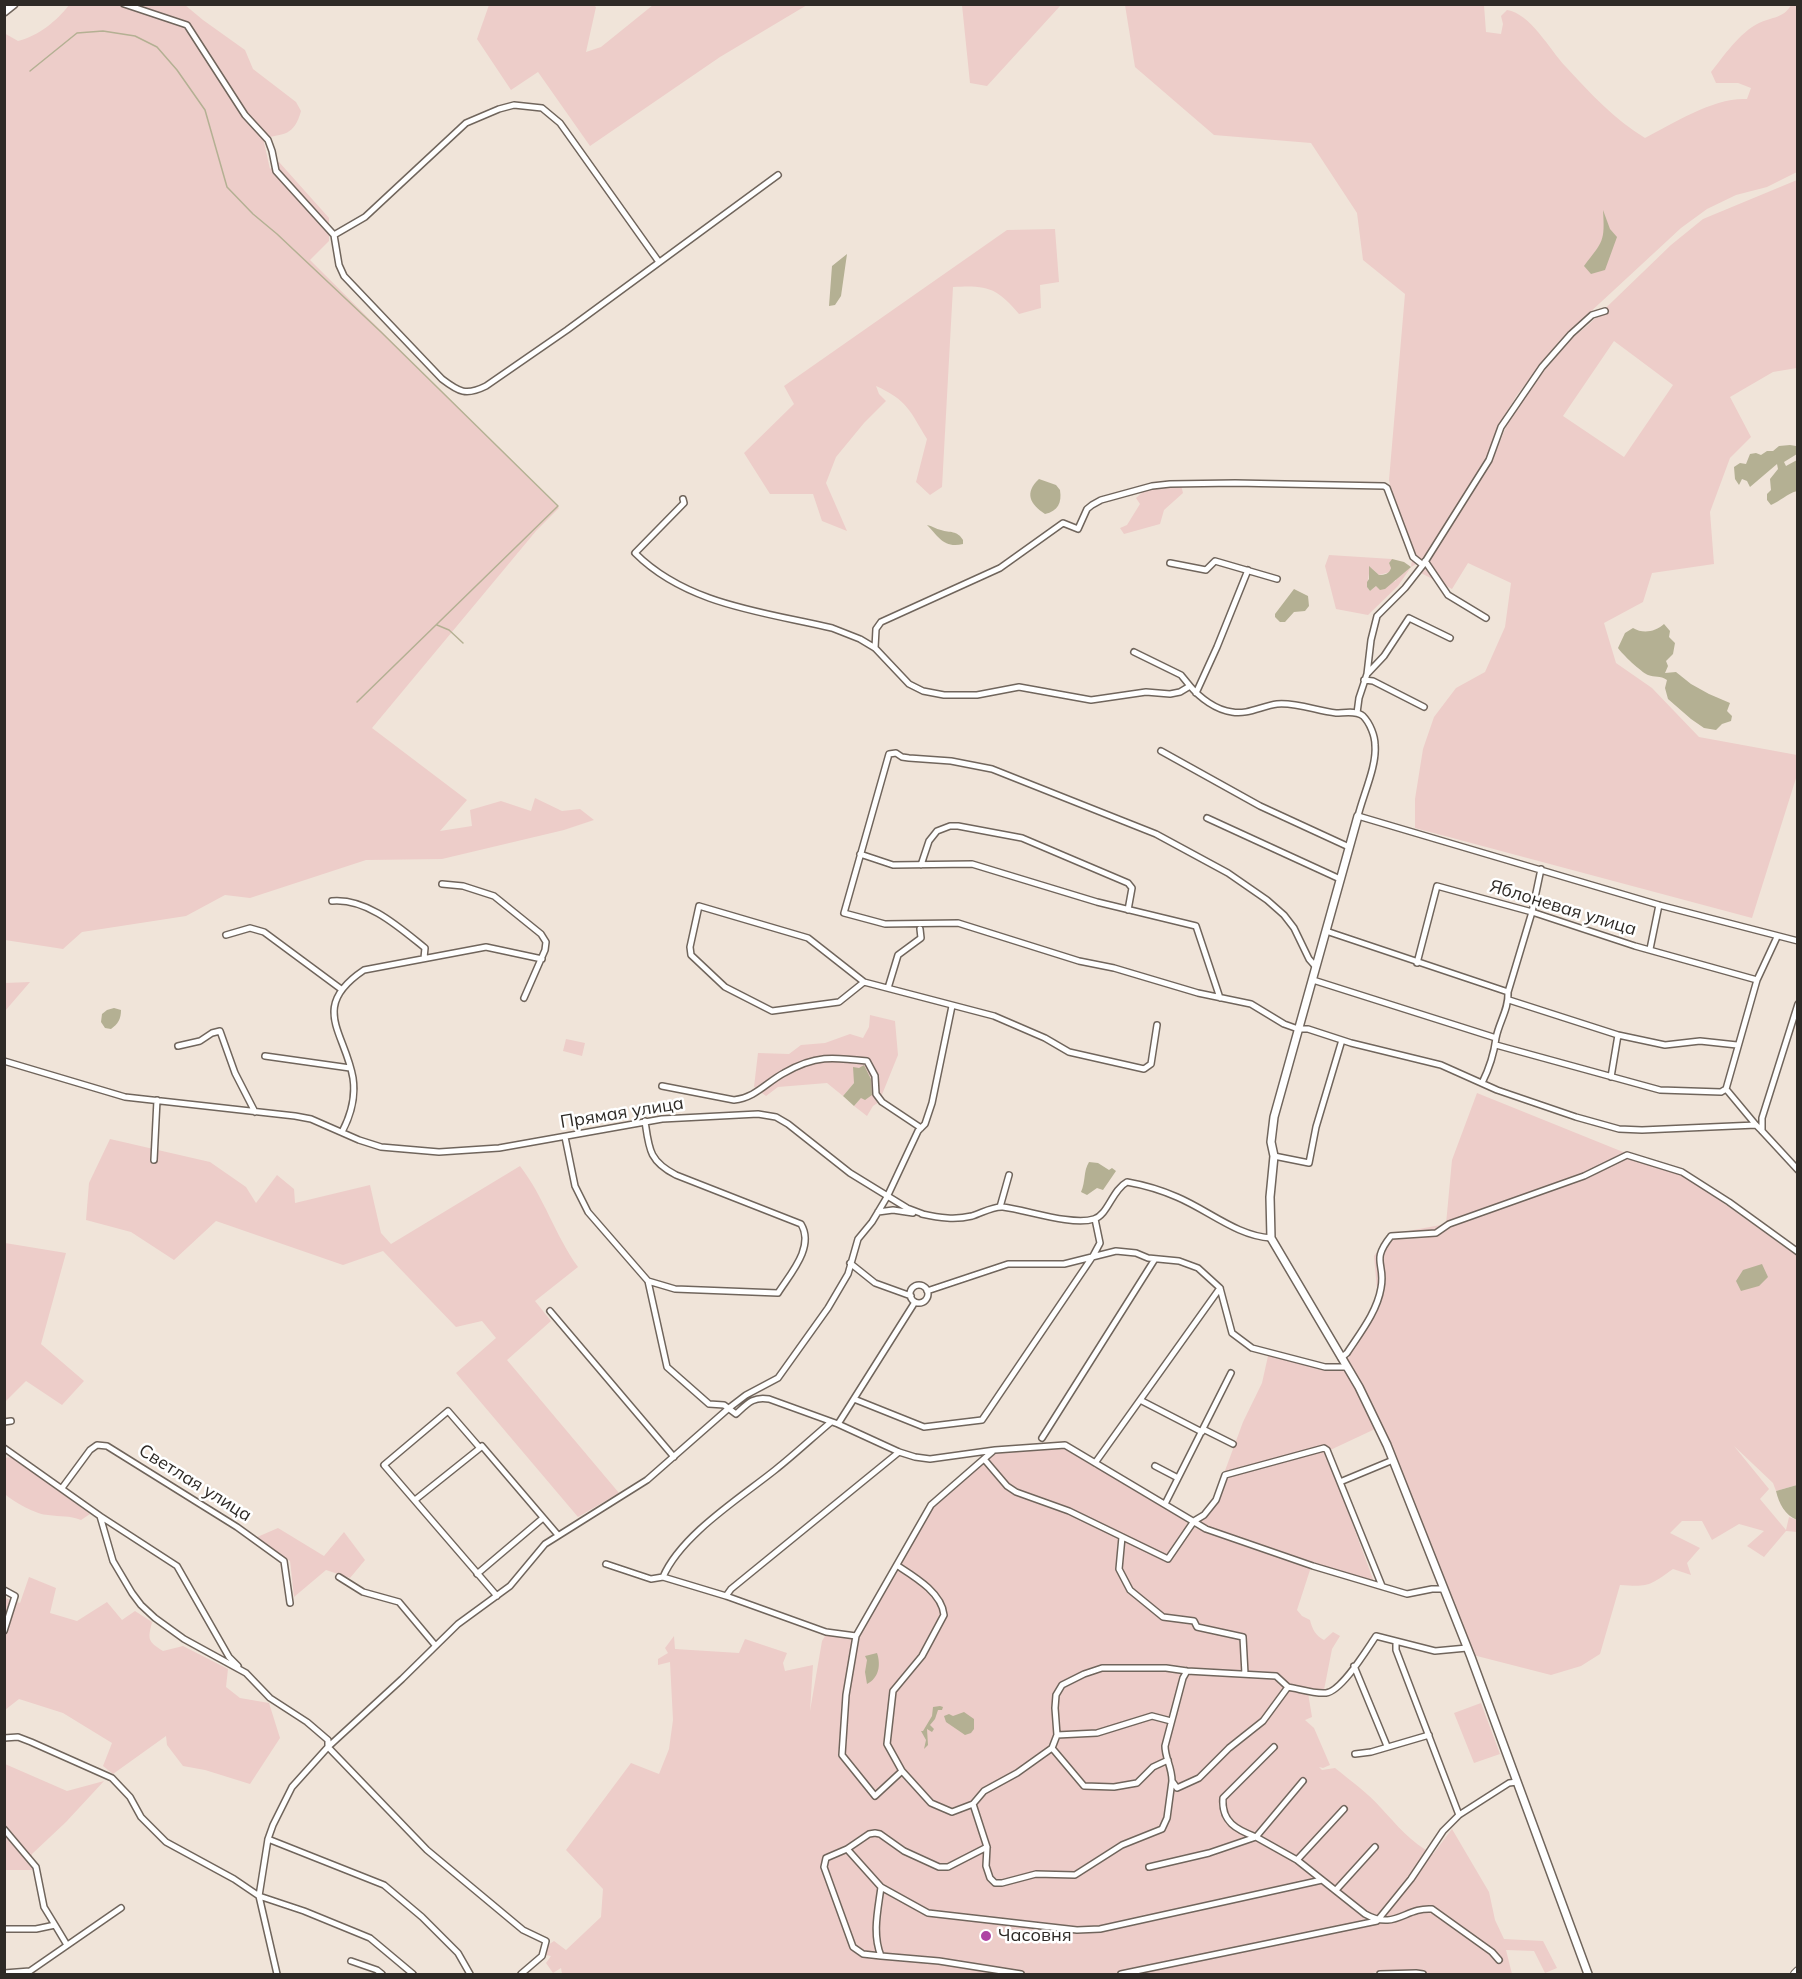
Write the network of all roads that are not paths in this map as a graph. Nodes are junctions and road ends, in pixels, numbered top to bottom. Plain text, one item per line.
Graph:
1 (15, 4) edge
2 (124, 4) edge
3 (4, 12) edge
4 (778, 175) dead end
5 (333, 235) junction
6 (659, 262) junction
7 (1605, 311) dead end
8 (567, 330) junction
9 (571, 336) dead end
10 (683, 499) dead end
11 (1170, 563) dead end
12 (1424, 563) junction
13 (1248, 570) junction
14 (1277, 579) dead end
15 (1486, 618) dead end
16 (1450, 638) dead end
17 (874, 648) junction
18 (1134, 652) dead end
19 (1365, 677) junction
20 (1190, 686) junction
21 (1196, 693) junction
22 (1424, 706) dead end
23 (1357, 713) junction
24 (1161, 751) dead end
25 (1358, 816) junction
26 (1207, 818) dead end
27 (1349, 847) junction
28 (860, 854) junction
29 (921, 865) junction
30 (1541, 869) junction
31 (1340, 879) junction
32 (442, 885) dead end
33 (332, 901) dead end
34 (1659, 905) junction
35 (1128, 910) junction
36 (1532, 912) junction
37 (920, 929) dead end
38 (1326, 931) junction
39 (226, 935) dead end
40 (1777, 937) junction
41 (1797, 941) edge
42 (1650, 949) junction
43 (424, 958) junction
44 (542, 959) junction
45 (1417, 963) junction
46 (1316, 967) junction
47 (1313, 980) junction
48 (1757, 980) junction
49 (864, 982) junction
50 (888, 988) junction
51 (341, 989) junction
52 (1508, 992) junction
53 (524, 998) dead end
54 (1220, 998) junction
55 (1509, 1000) junction
56 (1797, 1004) edge
57 (952, 1006) junction
58 (1157, 1025) dead end
59 (1298, 1029) junction
60 (1618, 1035) junction
61 (1342, 1040) junction
62 (1496, 1042) junction
63 (1737, 1045) junction
64 (178, 1046) dead end
65 (265, 1056) dead end
66 (4, 1061) edge
67 (350, 1068) junction
68 (1611, 1077) junction
69 (1482, 1083) junction
70 (662, 1086) dead end
71 (1726, 1089) junction
72 (157, 1100) junction
73 (255, 1112) junction
74 (645, 1121) junction
75 (1755, 1125) junction
76 (921, 1128) junction
77 (1762, 1131) junction
78 (342, 1132) junction
79 (565, 1137) junction
80 (1274, 1156) junction
81 (154, 1160) dead end
82 (1797, 1170) edge
83 (1009, 1175) dead end
84 (887, 1197) junction
85 (1000, 1207) junction
86 (878, 1212) junction
87 (923, 1214) junction
88 (1095, 1219) junction
89 (1271, 1238) junction
90 (1797, 1252) edge
91 (1093, 1256) junction
92 (1155, 1259) junction
93 (850, 1263) junction
94 (648, 1281) junction
95 (1220, 1288) junction
96 (927, 1291) junction
97 (913, 1299) junction
98 (550, 1311) dead end
99 (1341, 1358) junction
100 (1346, 1367) junction
101 (1231, 1373) dead end
102 (854, 1398) junction
103 (1140, 1401) junction
104 (729, 1408) junction
105 (834, 1423) junction
106 (1202, 1431) junction
107 (1042, 1438) dead end
108 (1233, 1444) dead end
109 (4, 1448) edge
110 (480, 1448) junction
111 (995, 1450) junction
112 (899, 1452) junction
113 (674, 1456) junction
114 (984, 1459) junction
115 (1392, 1460) junction
116 (1095, 1462) junction
117 (1155, 1466) dead end
118 (1178, 1478) junction
119 (1340, 1482) junction
120 (62, 1488) junction
121 (415, 1500) junction
122 (1165, 1504) junction
123 (100, 1516) junction
124 (543, 1518) junction
125 (1194, 1521) junction
126 (558, 1535) junction
127 (1122, 1537) junction
128 (606, 1564) dead end
129 (898, 1566) junction
130 (477, 1574) junction
131 (339, 1577) dead end
132 (663, 1577) junction
133 (1382, 1586) junction
134 (1443, 1589) junction
135 (4, 1590) edge
136 (497, 1596) junction
137 (726, 1596) junction
138 (290, 1603) dead end
139 (4, 1631) edge
140 (856, 1636) junction
141 (1396, 1642) junction
142 (435, 1645) junction
143 (1467, 1648) junction
144 (1354, 1666) junction
145 (1187, 1671) junction
146 (246, 1673) junction
147 (1245, 1674) junction
148 (1288, 1687) junction
149 (1172, 1721) junction
150 (1057, 1735) junction
151 (1429, 1735) junction
152 (4, 1738) edge
153 (1387, 1746) junction
154 (328, 1747) junction
155 (1274, 1747) dead end
156 (1052, 1748) junction
157 (1355, 1754) dead end
158 (1168, 1760) junction
159 (902, 1771) junction
160 (1172, 1781) junction
161 (1303, 1781) dead end
162 (1518, 1782) junction
163 (973, 1804) junction
164 (1344, 1809) dead end
165 (1459, 1815) junction
166 (4, 1829) edge
167 (1256, 1837) junction
168 (268, 1839) junction
169 (987, 1847) junction
170 (1375, 1847) dead end
171 (847, 1849) junction
172 (1297, 1860) junction
173 (1149, 1867) dead end
174 (1322, 1880) junction
175 (881, 1887) junction
176 (1336, 1890) junction
177 (260, 1896) junction
178 (121, 1908) dead end
179 (1377, 1921) junction
180 (54, 1925) junction
181 (4, 1929) edge
182 (67, 1945) junction
183 (881, 1956) junction
184 (1499, 1959) dead end
185 (351, 1961) dead end
186 (1797, 1971) edge
187 (4, 1973) edge
188 (13, 1973) edge
189 (277, 1974) edge
190 (382, 1974) edge
191 (413, 1974) edge
192 (470, 1974) edge
193 (521, 1974) edge
194 (1021, 1974) edge
195 (1121, 1974) edge
196 (1380, 1974) edge
197 (1423, 1974) edge
198 (1588, 1974) edge
199 (1795, 1974) edge

1 - 3 street
2 - 5 street
4 - 6 street
5 - 6 street
5 - 8 street
6 - 8 street
7 - 12 street
8 - 9 street
10 - 17 street
11 - 13 street
12 - 15 street
12 - 17 street
12 - 19 street
13 - 14 street
13 - 21 street
16 - 19 street
17 - 20 street
18 - 20 street
19 - 22 street
19 - 23 street
20 - 21 street
21 - 23 street
23 - 25 street
24 - 27 street
25 - 27 street
25 - 30 street
26 - 31 street
27 - 31 street
28 - 29 street
28 - 46 street
28 - 54 street
29 - 35 street
29 - 35 street
30 - 34 street
30 - 36 street
31 - 38 street
32 - 44 street
33 - 43 street
34 - 40 street
34 - 42 street
35 - 54 street
36 - 42 street, Яблоневая улица
36 - 45 street, Яблоневая улица
36 - 52 street
37 - 50 street
38 - 45 street
38 - 46 street
39 - 51 street
40 - 41 street
40 - 48 street
42 - 48 street, Яблоневая улица
43 - 44 street
43 - 51 street
44 - 53 street
45 - 52 street
46 - 47 street
47 - 59 street
47 - 62 street
48 - 63 street
49 - 49 street
49 - 50 street
50 - 57 street
51 - 67 street
52 - 55 street
54 - 59 street
55 - 60 street
55 - 62 street
56 - 77 street
57 - 58 street
57 - 76 street
59 - 61 street
59 - 80 street
60 - 63 street
60 - 68 street
61 - 69 street
61 - 80 street
62 - 68 street
62 - 69 street
63 - 71 street
64 - 73 street
65 - 67 street
66 - 72 street, Прямая улица
67 - 78 street
68 - 71 street
69 - 75 street
70 - 76 street
71 - 75 street
72 - 73 street, Прямая улица
72 - 81 street
73 - 78 street, Прямая улица
74 - 79 street, Прямая улица
74 - 84 street, Прямая улица
74 - 94 street
75 - 77 street
76 - 84 street
77 - 82 street
78 - 79 street, Прямая улица
79 - 94 street
80 - 89 street
83 - 85 street
84 - 86 street
84 - 87 street, Прямая улица
85 - 87 street
85 - 88 street
86 - 87 street
86 - 93 street
88 - 89 street
88 - 91 street
89 - 99 street
90 - 99 street
91 - 92 street
91 - 96 street
91 - 102 street
92 - 95 street
92 - 107 street
93 - 97 street
93 - 104 street
94 - 104 street
95 - 100 street
95 - 103 street
96 - 97 street
96 - 97 street
97 - 102 street
98 - 113 street
99 - 100 street
100 - 115 street
101 - 106 street
102 - 105 street
103 - 106 street
103 - 116 street
104 - 105 street
104 - 113 street
105 - 112 street
105 - 132 street
106 - 108 street
106 - 118 street
109 - 120 street
110 - 121 street
110 - 121 street
110 - 124 street
111 - 112 street
111 - 114 street
111 - 116 street
112 - 137 street
113 - 126 street
114 - 127 street
114 - 129 street
115 - 119 street
115 - 134 street
116 - 122 street
117 - 118 street
118 - 122 street
119 - 125 street
119 - 133 street
120 - 123 street
120 - 138 street, Светлая улица
121 - 130 street
122 - 125 street
123 - 146 street
123 - 146 street
124 - 126 street
124 - 130 street
125 - 127 street
125 - 133 street
126 - 136 street
127 - 147 street
128 - 132 street
129 - 140 street
129 - 159 street
130 - 136 street
131 - 142 street
132 - 137 street
133 - 134 street
134 - 143 street
135 - 139 street
136 - 142 street
137 - 140 street
140 - 159 street
141 - 143 street
141 - 144 street
141 - 151 street
142 - 154 street
143 - 162 street
144 - 148 street
144 - 153 street
145 - 147 street
145 - 149 street
145 - 150 street
146 - 154 street
147 - 148 street
148 - 160 street
149 - 150 street
149 - 158 street
150 - 156 street
151 - 153 street
151 - 165 street
152 - 177 street
153 - 157 street
154 - 168 street
154 - 193 street
155 - 167 street
156 - 158 street
156 - 163 street
158 - 160 street
159 - 163 street
160 - 169 street
161 - 167 street
162 - 165 street
162 - 198 street
163 - 169 street
164 - 172 street
165 - 179 street
166 - 180 street
167 - 172 street
167 - 173 street
168 - 177 street
168 - 192 street
169 - 171 street
170 - 176 street
171 - 175 street
171 - 183 street
172 - 174 street
174 - 175 street
174 - 176 street
175 - 183 street
176 - 179 street
177 - 189 street
177 - 191 street
178 - 182 street
179 - 184 street
179 - 195 street
180 - 181 street
180 - 182 street
182 - 188 street
183 - 194 street
185 - 190 street
186 - 199 main road
187 - 188 street
196 - 197 street

